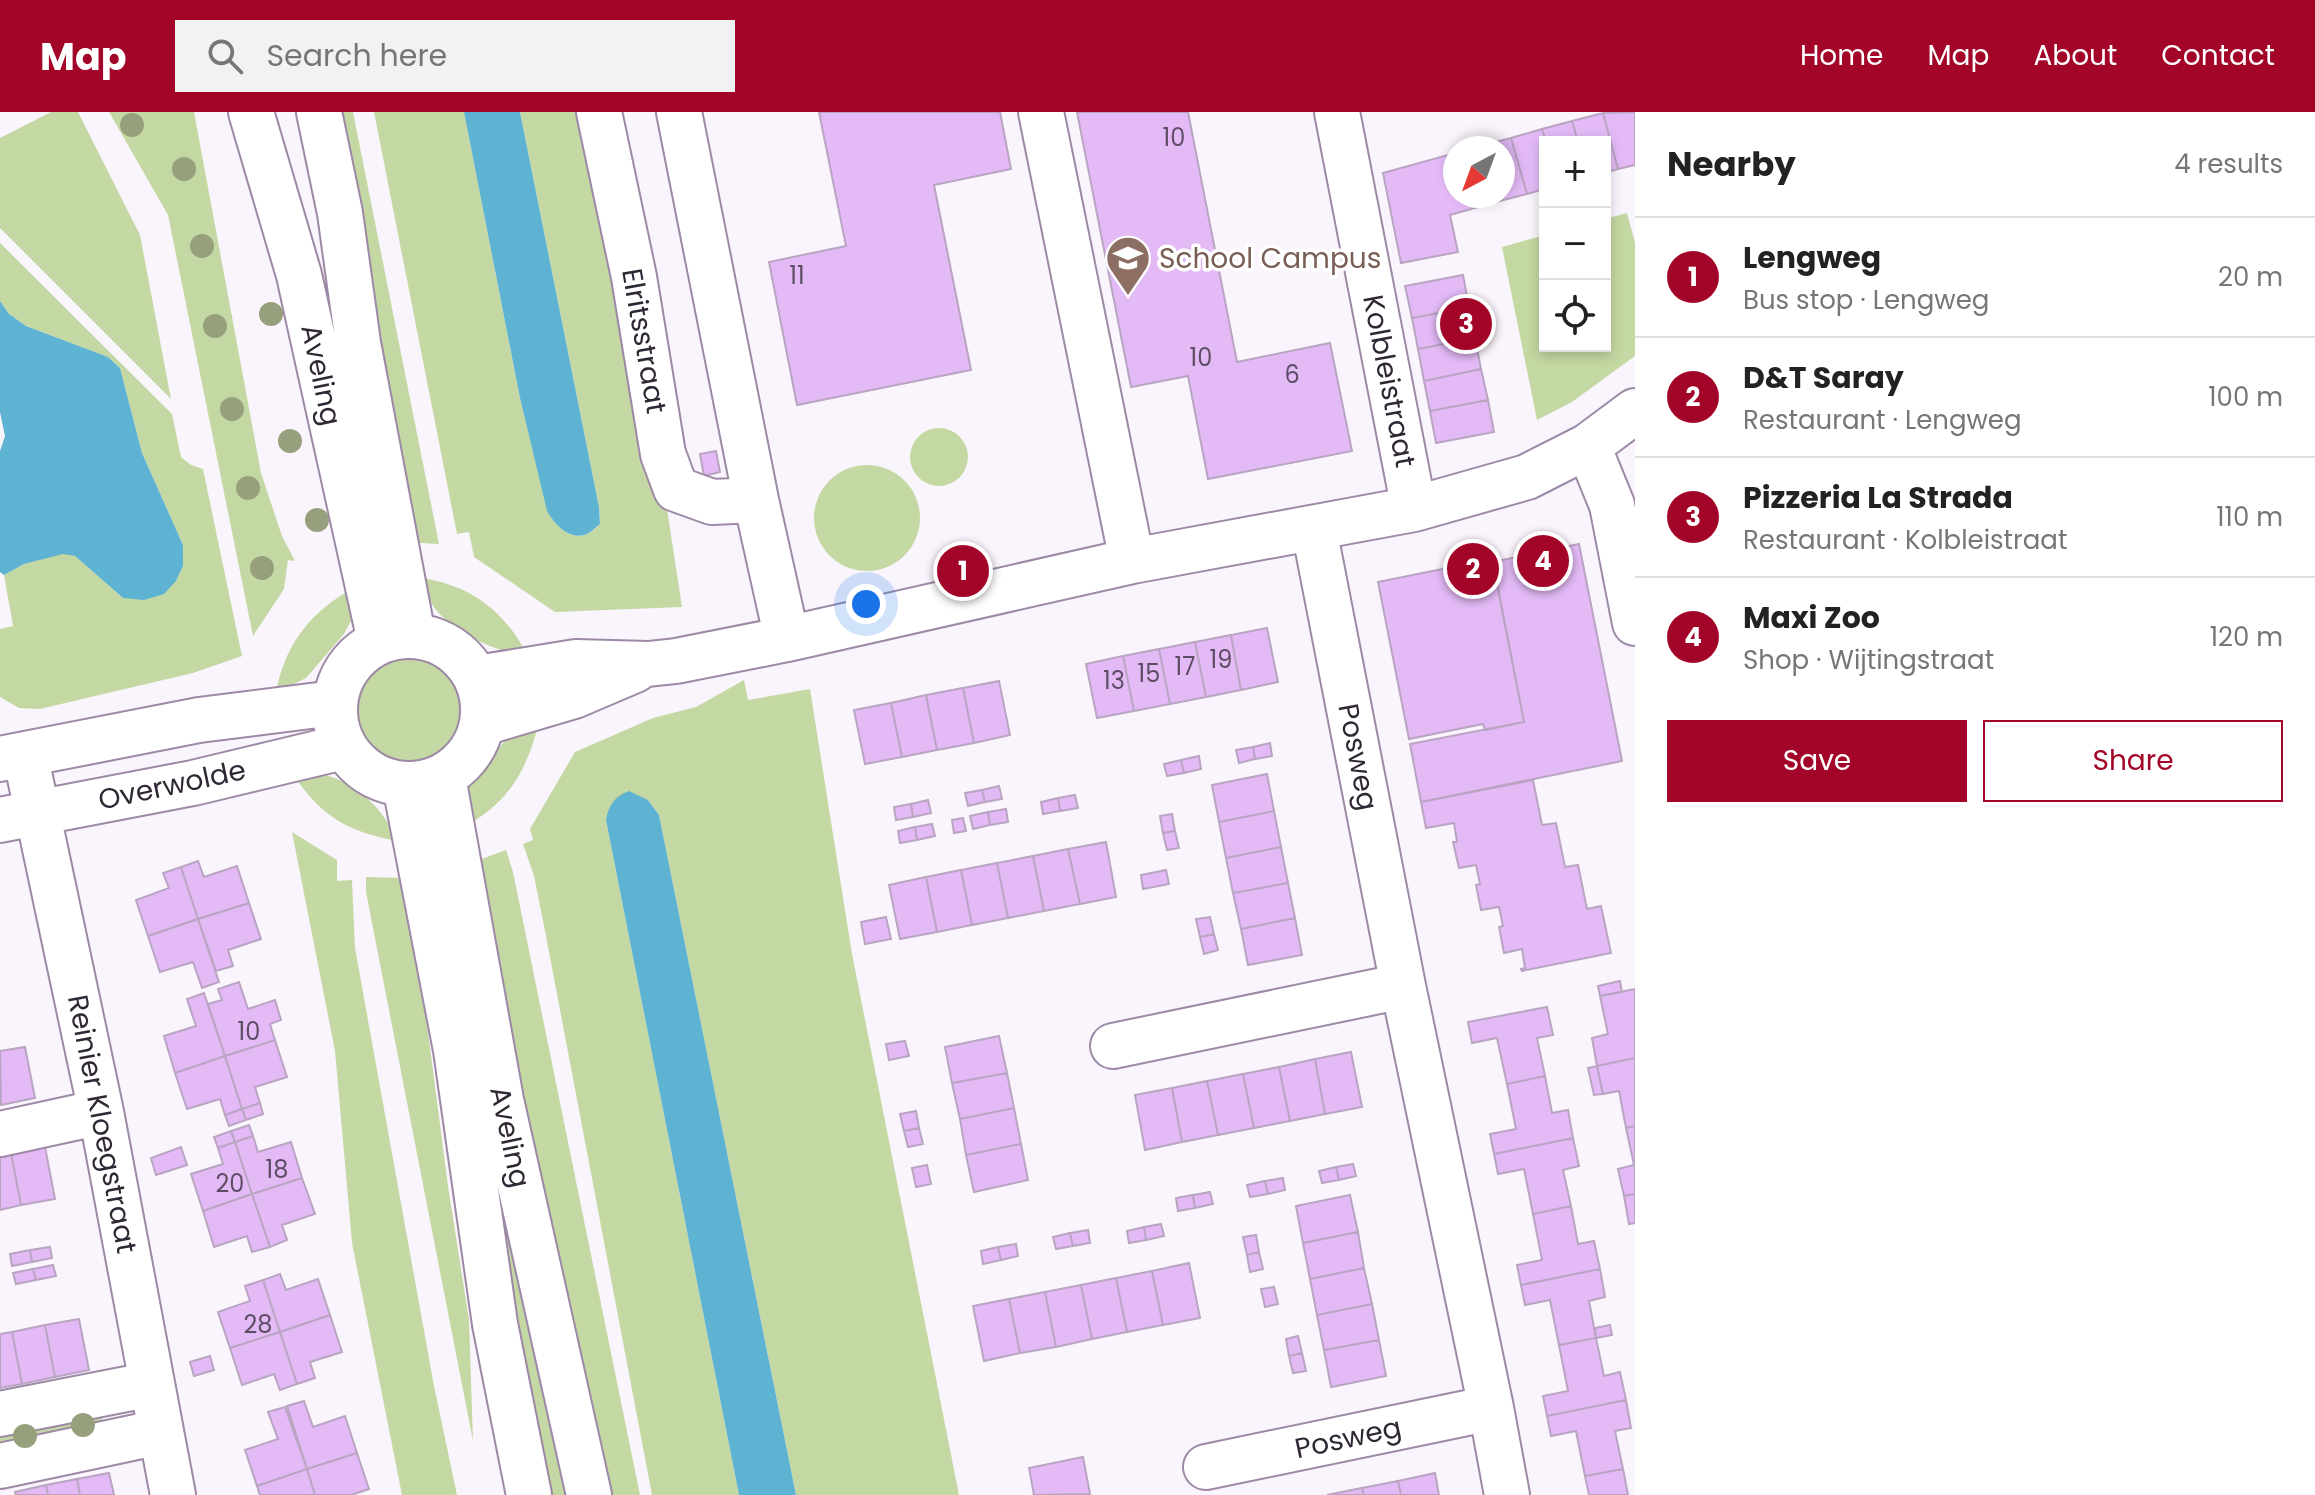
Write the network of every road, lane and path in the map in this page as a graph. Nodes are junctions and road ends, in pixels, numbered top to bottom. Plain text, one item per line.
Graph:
1 (251, 112) edge
2 (319, 112) edge
3 (599, 112) edge
4 (679, 112) edge
5 (1041, 112) edge
6 (1337, 112) edge
7 (1635, 411) edge
8 (1588, 446) junction
9 (756, 500) junction
10 (1414, 509) junction
11 (1314, 529) junction
12 (1132, 561) junction
13 (1635, 623) edge
14 (396, 639) junction
15 (787, 639) junction
16 (648, 664) junction
17 (477, 678) junction
18 (334, 703) junction
19 (483, 723) junction
20 (343, 747) junction
21 (12, 756) edge
22 (424, 781) junction
23 (19, 816) edge
24 (1403, 986) junction
25 (1113, 1046) dead end
26 (101, 1112) junction
27 (0, 1134) edge
28 (152, 1384) junction
29 (1491, 1408) junction
30 (0, 1414) edge
31 (160, 1432) junction
32 (0, 1466) edge
33 (1206, 1467) dead end
34 (173, 1495) edge
35 (529, 1495) edge
36 (589, 1495) edge
37 (1507, 1495) edge

1 - 14 street, Aveling
2 - 14 street, Aveling
3 - 9 street, Elritsstraat
4 - 9 street
5 - 12 street
6 - 10 street, Kolbleistraat
7 - 8 street
8 - 10 street
8 - 13 street
9 - 15 street
10 - 11 street
11 - 12 street
11 - 24 street, Posweg
12 - 15 street
14 - 17 street
14 - 18 street
15 - 16 street
16 - 17 street
16 - 19 street
17 - 19 street
18 - 20 street
18 - 21 street, Overwolde
19 - 22 street
20 - 22 street
20 - 23 street, Overwolde
21 - 23 street, Reinier Kloegstraat
22 - 35 street, Aveling
22 - 36 street, Aveling
23 - 26 street, Reinier Kloegstraat
24 - 25 street
24 - 29 street, Posweg
26 - 27 street
26 - 28 street, Reinier Kloegstraat
28 - 30 street
28 - 31 street, Reinier Kloegstraat
29 - 33 street, Posweg
29 - 37 street, Posweg
31 - 32 street
31 - 34 street, Reinier Kloegstraat

